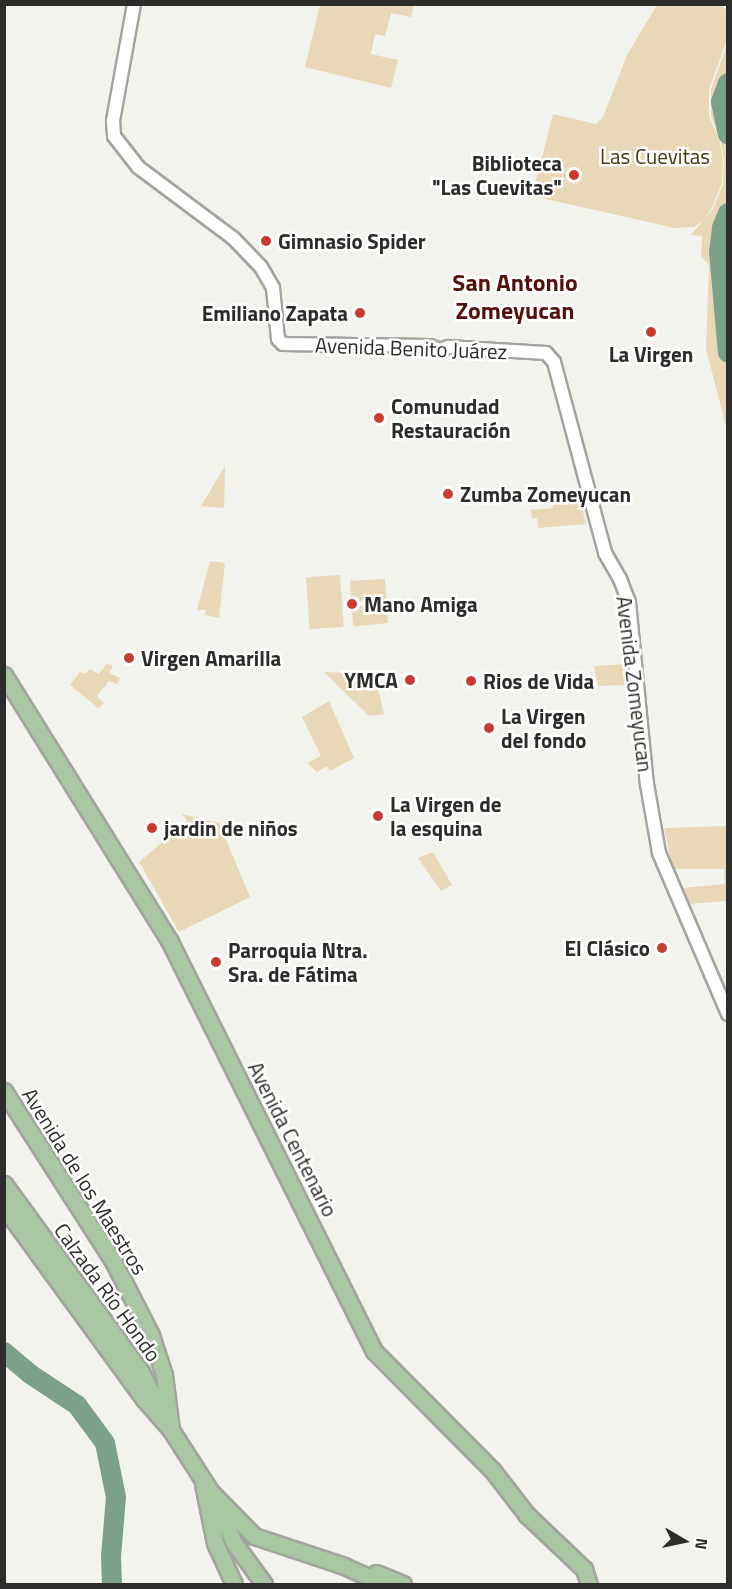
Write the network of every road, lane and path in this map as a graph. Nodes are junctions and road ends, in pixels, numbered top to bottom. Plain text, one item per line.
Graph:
1 (134, 4) edge
2 (546, 353) joint
3 (4, 675) edge
4 (728, 1014) edge
5 (4, 1091) edge
6 (4, 1184) edge
7 (4, 1207) edge
8 (171, 1430) junction
9 (200, 1472) junction
10 (210, 1491) junction
11 (254, 1536) junction
12 (234, 1543) junction
13 (223, 1565) junction
14 (344, 1566) junction
15 (234, 1584) edge
16 (264, 1584) edge
17 (369, 1584) edge
18 (384, 1584) edge
19 (403, 1584) edge
20 (589, 1584) edge

1 - 2 street, Avenida Benito Juárez
2 - 4 street, Avenida Zomeyucan
3 - 20 main road, Avenida Centenario
5 - 8 main road, Avenida de los Maestros
6 - 8 main road, Calzada Río Hondo
7 - 8 main road, Calzada Río Hondo
8 - 9 main road, Calzada Río Hondo
9 - 10 main road, Calzada Río Hondo
9 - 13 main road
10 - 11 main road, Calzada Río Hondo
10 - 12 main road
11 - 12 main road
11 - 14 main road, Calzada Río Hondo
12 - 13 main road
12 - 16 main road
13 - 15 main road
14 - 17 main road
14 - 18 main road, Calzada Río Hondo
14 - 19 main road

